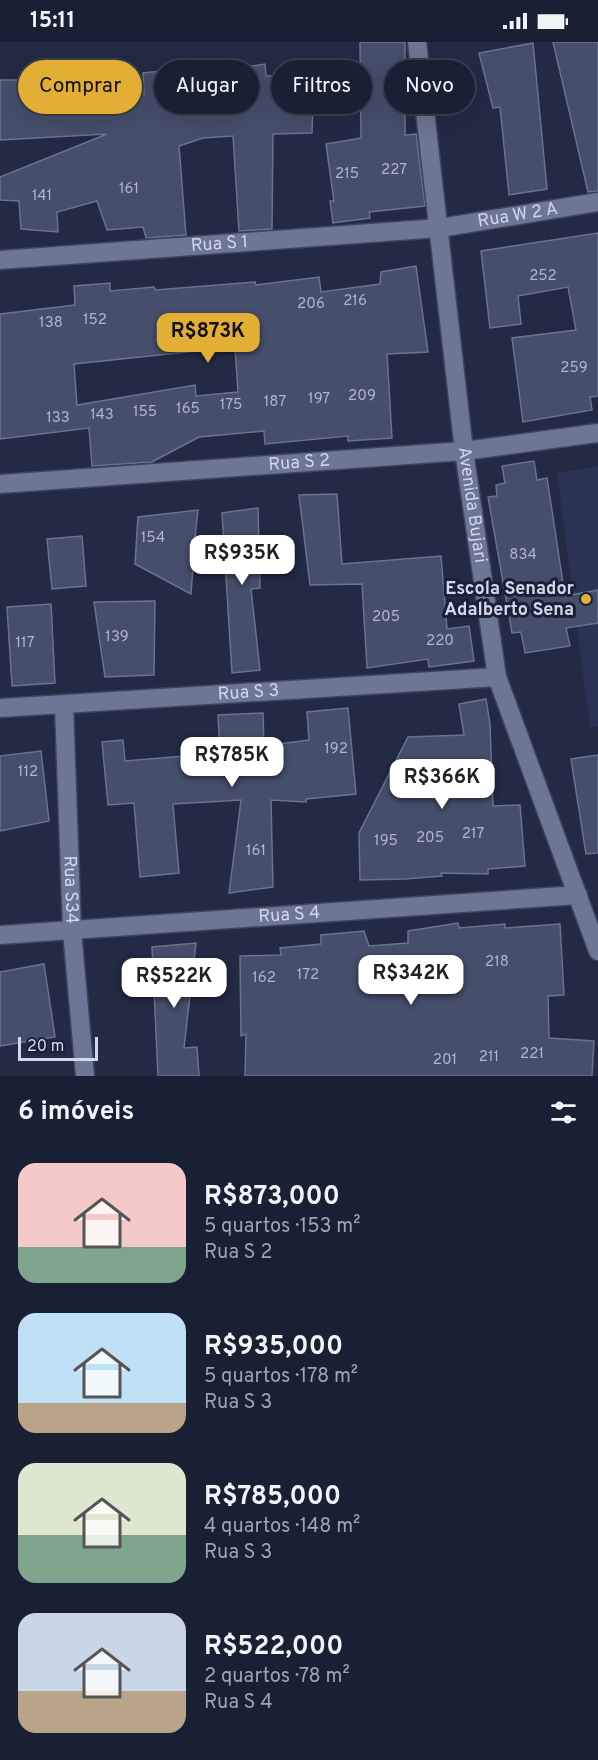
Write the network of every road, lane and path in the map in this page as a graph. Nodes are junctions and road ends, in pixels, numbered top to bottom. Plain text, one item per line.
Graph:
1 (417, 42) edge
2 (598, 202) edge
3 (440, 228) junction
4 (0, 260) edge
5 (598, 433) edge
6 (464, 451) junction
7 (0, 484) edge
8 (496, 677) junction
9 (64, 706) junction
10 (0, 708) edge
11 (578, 895) junction
12 (72, 931) junction
13 (0, 935) edge
14 (598, 951) edge
15 (85, 1076) edge

1 - 3 street, Avenida Bujari
2 - 3 street, Rua W 2 A
3 - 4 street, Rua S 1
3 - 6 street, Avenida Bujari
5 - 6 street, Rua S 2
6 - 7 street, Rua S 2
6 - 8 street, Avenida Bujari
8 - 9 street, Rua S 3
8 - 11 street, Avenida Bujari
9 - 10 street, Rua S 3
9 - 12 street, Rua S34
11 - 12 street, Rua S 4
11 - 14 street, Avenida Bujari
12 - 13 street, Rua S 4
12 - 15 street, Rua S34

